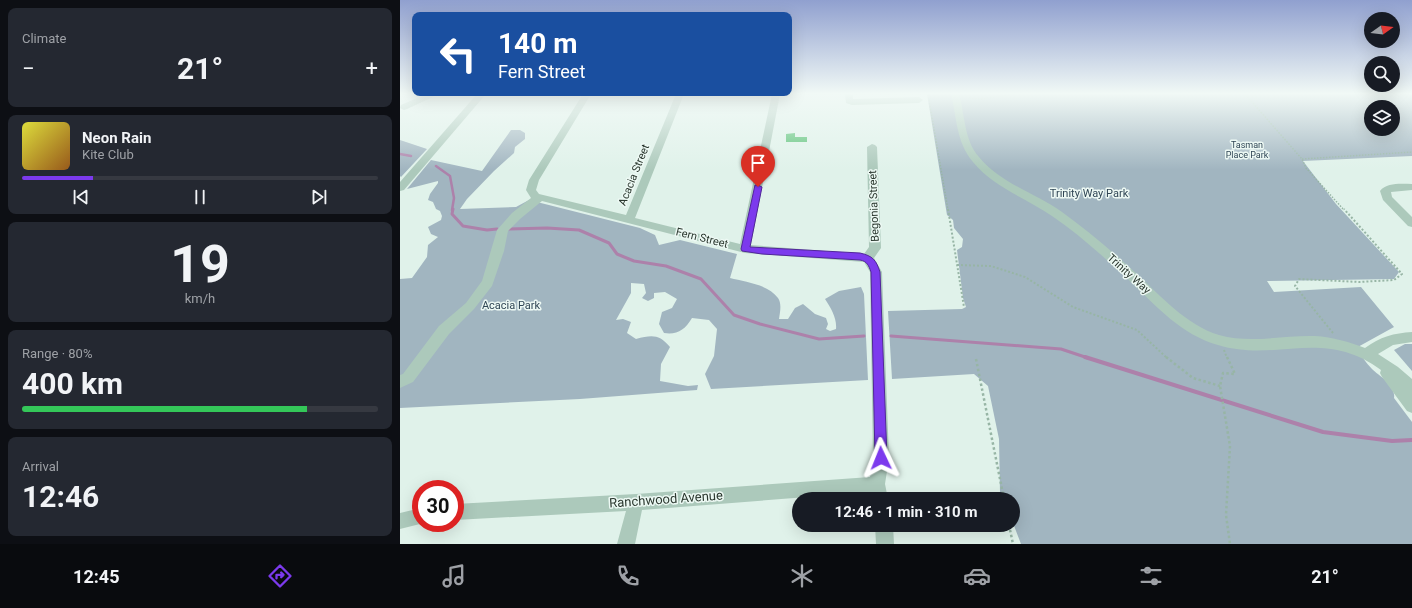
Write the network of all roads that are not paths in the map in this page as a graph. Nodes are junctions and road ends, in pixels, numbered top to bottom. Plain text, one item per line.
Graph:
1 (460, 119) edge
2 (571, 119) edge
3 (670, 119) edge
4 (771, 119) edge
5 (960, 119) edge
6 (872, 147) dead end
7 (402, 185) edge
8 (1412, 187) edge
9 (540, 198) junction
10 (629, 220) junction
11 (1412, 223) edge
12 (746, 249) junction
13 (868, 258) junction
14 (1412, 337) edge
15 (1367, 354) junction
16 (400, 382) edge
17 (1412, 389) edge
18 (1412, 406) edge
19 (879, 492) edge
20 (792, 496) edge
21 (636, 502) junction
22 (464, 512) edge
23 (412, 518) edge
24 (400, 521) edge
25 (884, 532) edge
26 (626, 544) edge
27 (885, 544) edge

1 - 7 street
2 - 9 street
3 - 10 street, Acacia Street
4 - 12 street
5 - 15 street, Trinity Way
6 - 13 street, Begonia Street
8 - 11 street
9 - 10 street, Fern Street
9 - 16 street
10 - 12 street, Fern Street
12 - 13 street, Fern Street
13 - 19 street, Begonia Street
14 - 15 street
15 - 17 street, Trinity Way
15 - 18 street, Trinity Way
20 - 21 street, Ranchwood Avenue
21 - 22 street, Ranchwood Avenue
21 - 26 street
23 - 24 street
25 - 27 street

